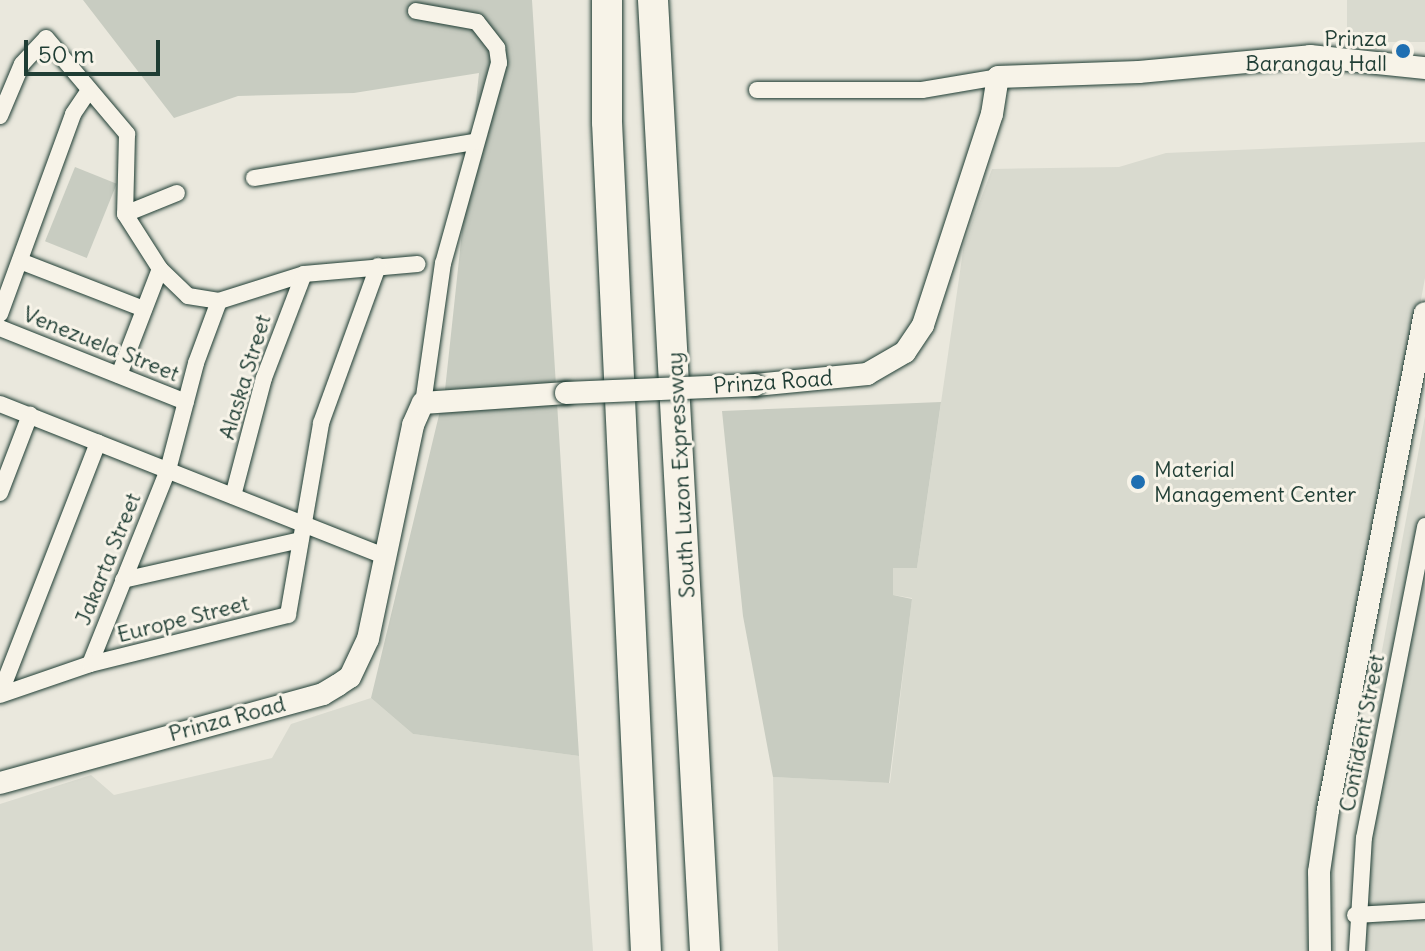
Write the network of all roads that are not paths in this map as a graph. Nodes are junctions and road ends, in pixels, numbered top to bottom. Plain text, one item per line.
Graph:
1 (607, 0) edge
2 (653, 0) edge
3 (416, 11) dead end
4 (1425, 68) edge
5 (998, 77) junction
6 (89, 90) junction
7 (757, 90) dead end
8 (0, 116) edge
9 (475, 142) junction
10 (254, 178) dead end
11 (177, 193) dead end
12 (125, 214) junction
13 (20, 261) junction
14 (418, 264) dead end
15 (378, 266) junction
16 (160, 269) junction
17 (304, 274) junction
18 (219, 301) junction
19 (144, 309) junction
20 (1425, 313) edge
21 (0, 314) edge
22 (0, 328) edge
23 (119, 375) junction
24 (186, 402) junction
25 (423, 403) junction
26 (0, 404) edge
27 (30, 415) junction
28 (98, 442) junction
29 (168, 470) junction
30 (0, 493) edge
31 (233, 496) junction
32 (1425, 526) edge
33 (302, 532) junction
34 (384, 556) junction
35 (123, 580) junction
36 (90, 664) junction
37 (0, 695) edge
38 (0, 783) edge
39 (1425, 911) edge
40 (1355, 915) junction
41 (646, 951) edge
42 (705, 951) edge
43 (1320, 951) edge
44 (1357, 951) edge

1 - 41 highway
2 - 42 highway, South Luzon Expressway
3 - 9 street
4 - 5 main road
5 - 7 street
5 - 25 main road, Prinza Road, bridge
6 - 8 street
6 - 12 street
6 - 13 street
9 - 10 street
9 - 25 street
11 - 12 street
12 - 16 street
13 - 19 street
13 - 21 street
14 - 15 street
15 - 17 street
15 - 33 street
16 - 18 street
16 - 19 street
17 - 18 street
17 - 31 street, Alaska Street
18 - 24 street, Jakarta Street
19 - 23 street
20 - 43 main road
22 - 23 street, Venezuela Street
23 - 24 street, Venezuela Street
24 - 29 street, Jakarta Street
25 - 34 main road, Prinza Road
26 - 27 street
27 - 28 street
27 - 30 street
28 - 29 street
28 - 37 street
29 - 31 street
29 - 35 street, Jakarta Street
31 - 33 street
32 - 40 street, Confident Street
33 - 34 street
33 - 35 street
33 - 36 street, Europe Street
34 - 38 main road, Prinza Road
35 - 36 street, Jakarta Street
36 - 37 street, Europe Street
39 - 40 street
40 - 44 street, Confident Street

